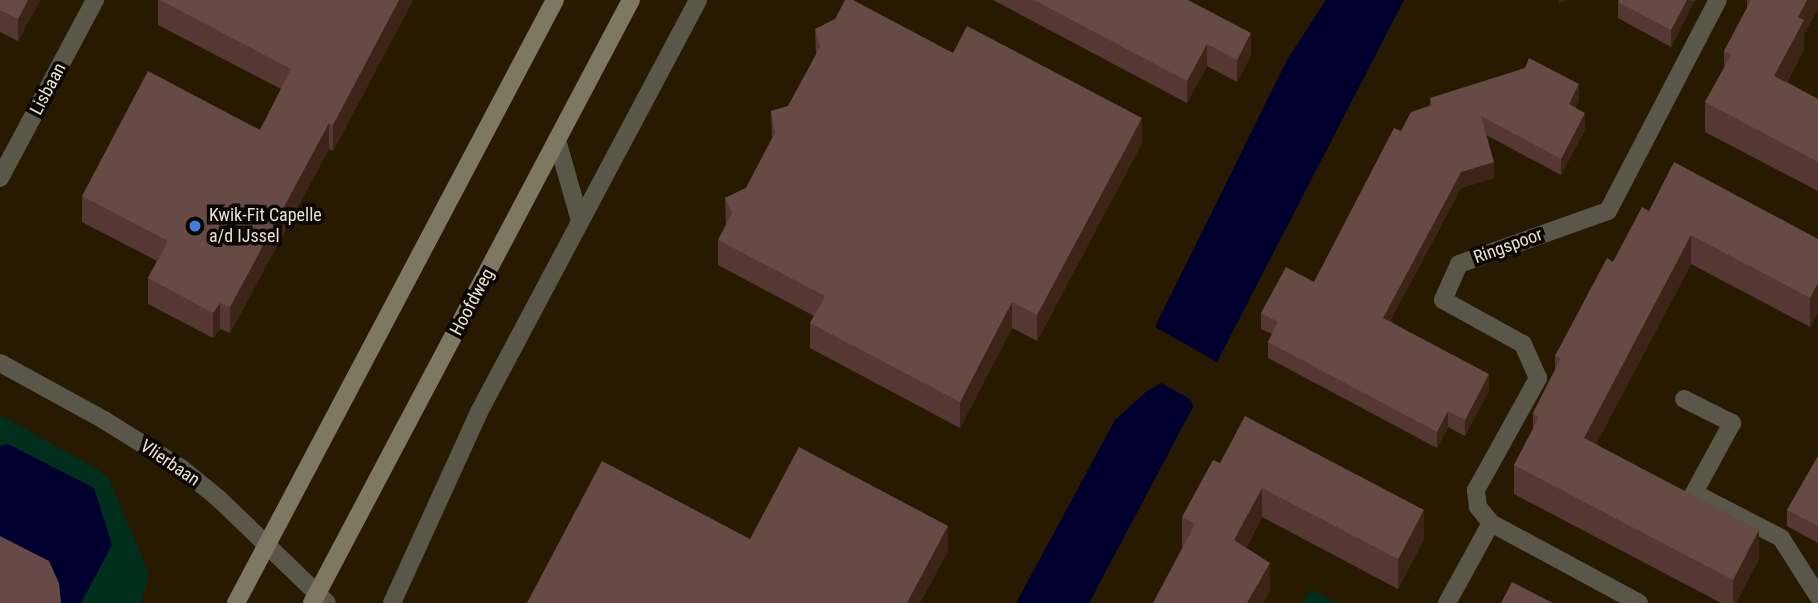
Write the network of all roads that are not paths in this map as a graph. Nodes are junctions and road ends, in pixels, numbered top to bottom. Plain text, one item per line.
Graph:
1 (95, 0) edge
2 (555, 0) edge
3 (631, 0) edge
4 (698, 0) edge
5 (1718, 0) edge
6 (558, 140) junction
7 (0, 178) edge
8 (580, 221) junction
9 (0, 363) edge
10 (1684, 398) dead end
11 (1491, 523) junction
12 (266, 547) junction
13 (1818, 596) edge
14 (318, 600) edge
15 (236, 603) edge
16 (392, 603) edge
17 (1447, 603) edge
18 (1639, 603) edge

1 - 7 street, Lisbaan
2 - 12 main road
3 - 6 main road, Hoofdweg
4 - 8 street
5 - 11 street, Ringspoor
6 - 8 street
6 - 14 main road, Hoofdweg
8 - 16 street
9 - 12 street, Vlierbaan
10 - 13 street
11 - 17 street
11 - 18 street
12 - 14 street, Vlierbaan
12 - 15 main road

